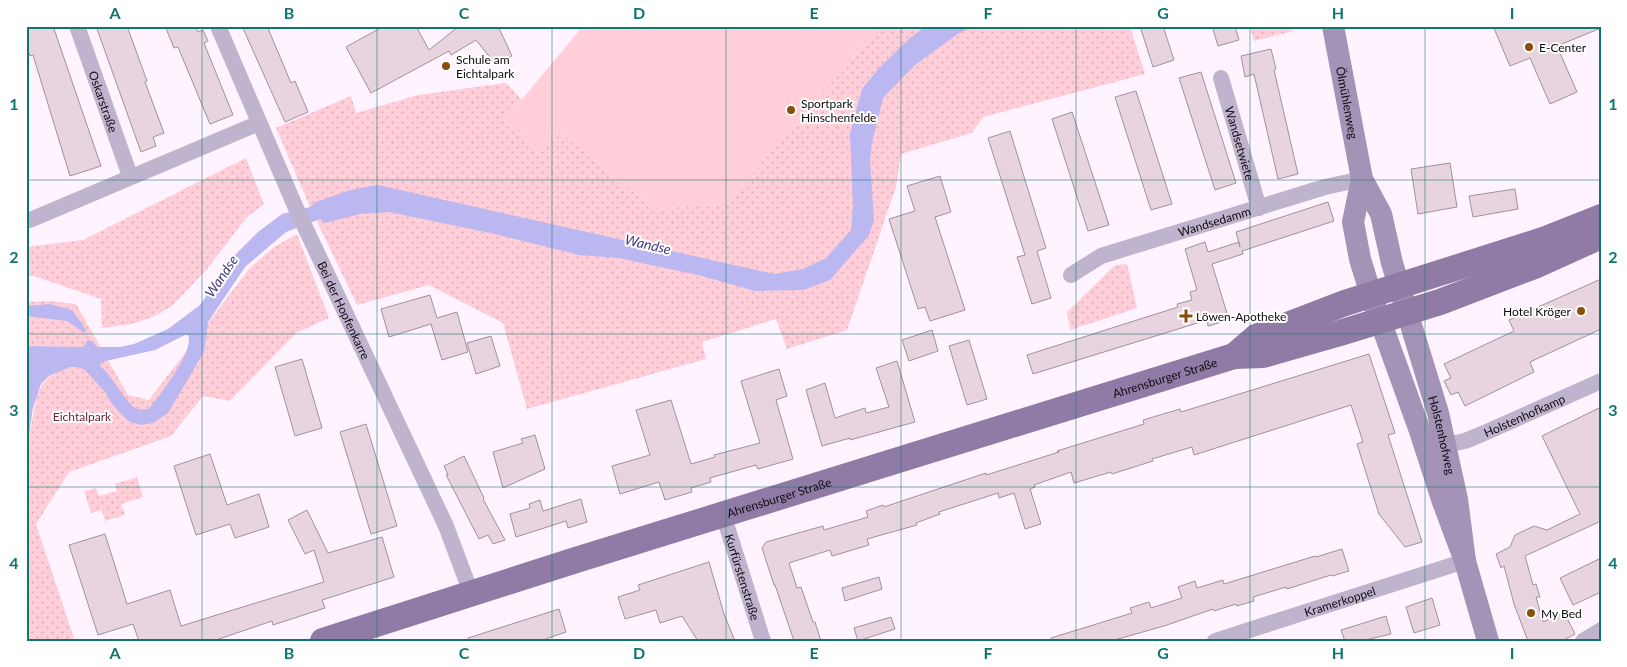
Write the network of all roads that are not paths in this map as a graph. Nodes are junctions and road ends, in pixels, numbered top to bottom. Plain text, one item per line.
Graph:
1 (77, 26) edge
2 (218, 26) edge
3 (1333, 26) edge
4 (1221, 78) dead end
5 (259, 123) junction
6 (130, 176) junction
7 (1362, 179) junction
8 (1259, 208) junction
9 (1601, 217) edge
10 (30, 220) dead end
11 (1601, 236) edge
12 (1072, 276) dead end
13 (1400, 286) junction
14 (1370, 295) junction
15 (1408, 312) junction
16 (1380, 321) junction
17 (1234, 356) junction
18 (1601, 380) edge
19 (1446, 445) junction
20 (723, 514) junction
21 (1466, 561) junction
22 (471, 593) junction
23 (1601, 630) edge
24 (323, 641) edge
25 (763, 641) edge
26 (1215, 641) edge
27 (1488, 641) edge
28 (1583, 641) edge

1 - 6 street, Oskarstraße
2 - 5 street, Bei der Hopfenkarre
3 - 7 main road, Ölmühlenweg
4 - 8 street, Wandsetwiete
5 - 6 street
5 - 22 street, Bei der Hopfenkarre
6 - 10 street
7 - 8 street, Wandsedamm
7 - 13 main road, Ölmühlenweg
7 - 14 main road, Ölmühlenweg
8 - 12 street, Wandsedamm
9 - 13 main road, Ahrensburger Straße
11 - 15 main road, Ahrensburger Straße
13 - 14 main road, Ahrensburger Straße
13 - 15 main road, Holstenhofweg
14 - 16 main road, Holstenhofweg
14 - 17 main road, Ahrensburger Straße
15 - 16 main road, Ahrensburger Straße
15 - 19 main road, Holstenhofweg
16 - 17 main road, Ahrensburger Straße
16 - 21 main road, Holstenhofweg
17 - 20 main road, Ahrensburger Straße
18 - 19 street, Holstenhofkamp
19 - 21 main road, Holstenhofweg
20 - 22 main road, Ahrensburger Straße
20 - 25 street, Kurfürstenstraße
21 - 26 street, Kramerkoppel
21 - 27 main road, Holstenhofweg
22 - 24 main road, Ahrensburger Straße
23 - 28 street

